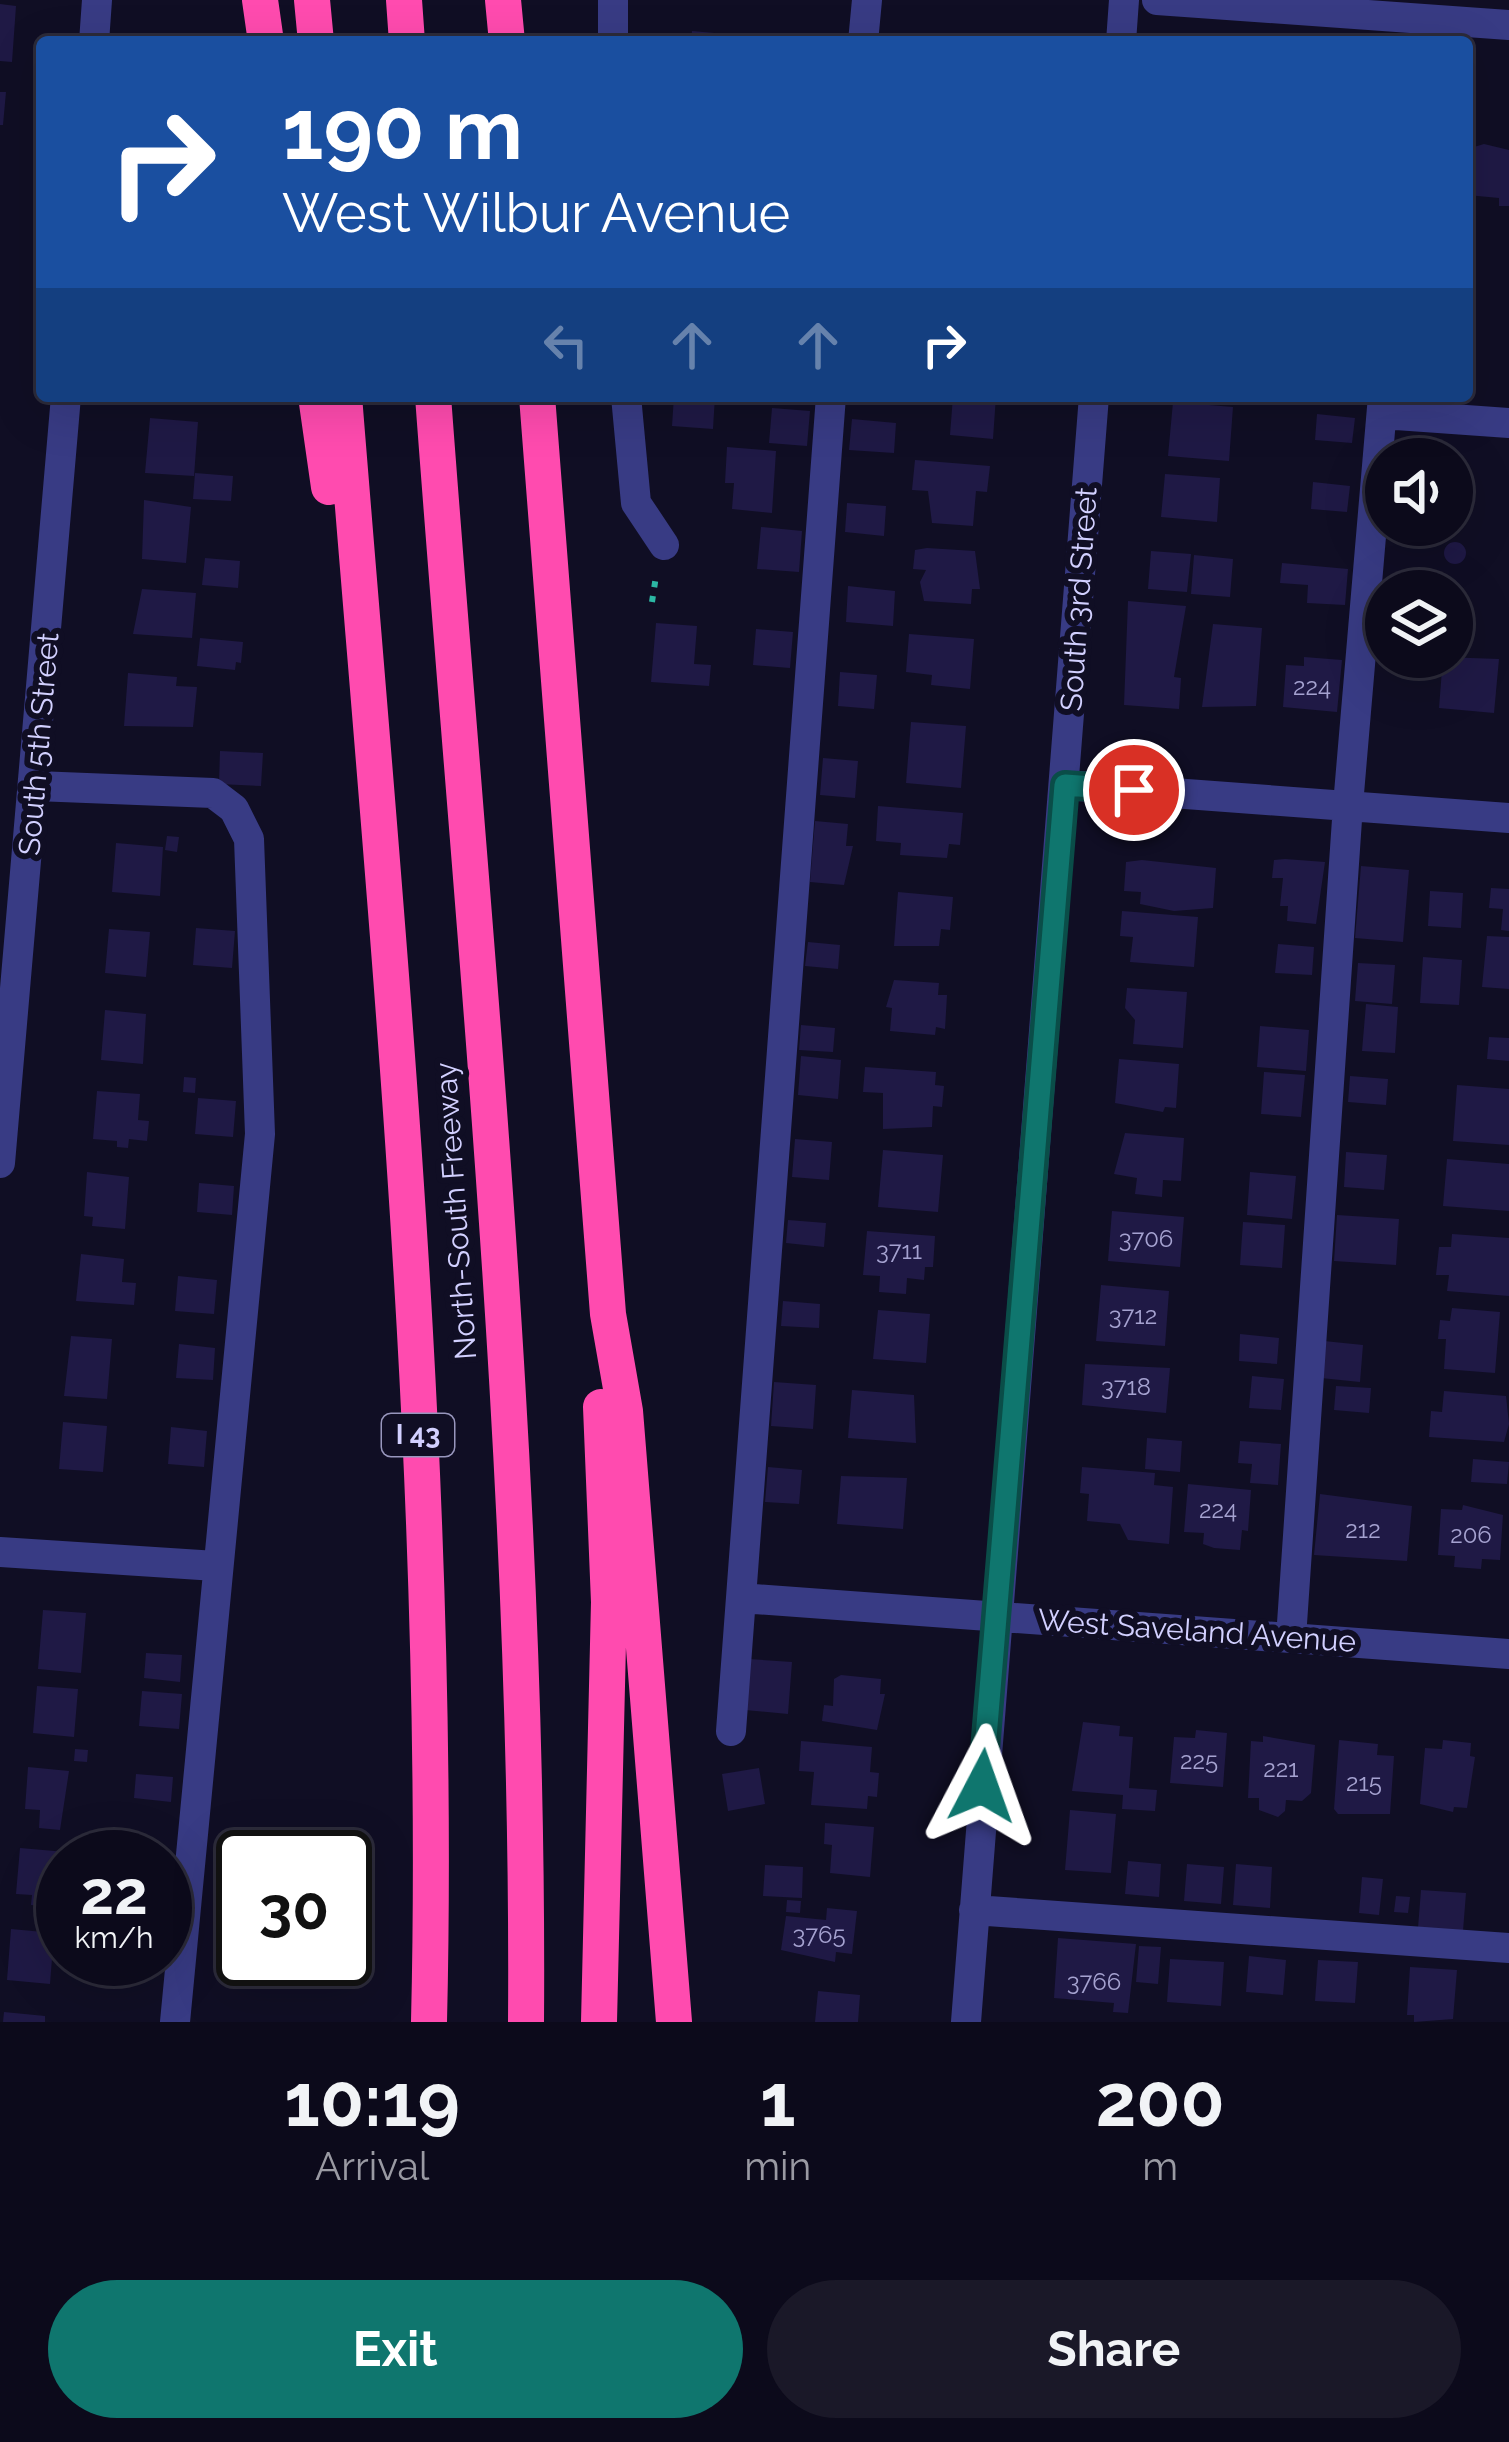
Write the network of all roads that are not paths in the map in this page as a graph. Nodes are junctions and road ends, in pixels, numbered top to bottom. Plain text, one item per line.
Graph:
1 (97, 0) edge
2 (260, 0) edge
3 (312, 0) edge
4 (404, 0) edge
5 (503, 0) edge
6 (613, 0) edge
7 (867, 0) edge
8 (1124, 0) edge
9 (1157, 0) edge
10 (1406, 20) edge
11 (1509, 25) edge
12 (94, 36) edge
13 (265, 36) edge
14 (315, 36) edge
15 (407, 36) edge
16 (506, 36) edge
17 (613, 36) edge
18 (864, 36) edge
19 (1121, 36) edge
20 (66, 402) edge
21 (317, 402) edge
22 (344, 402) edge
23 (433, 402) edge
24 (537, 402) edge
25 (627, 402) edge
26 (831, 402) edge
27 (1094, 402) edge
28 (1383, 405) edge
29 (1509, 423) edge
30 (664, 545) dead end
31 (1065, 785) junction
32 (36, 786) junction
33 (1348, 805) junction
34 (1509, 818) edge
35 (380, 849) junction
36 (0, 1163) edge
37 (608, 1314) junction
38 (0, 1552) edge
39 (216, 1566) junction
40 (742, 1598) junction
41 (995, 1616) junction
42 (1291, 1638) junction
43 (1509, 1654) edge
44 (731, 1731) dead end
45 (974, 1910) junction
46 (1509, 1948) edge
47 (175, 2022) edge
48 (430, 2022) edge
49 (526, 2022) edge
50 (599, 2022) edge
51 (674, 2022) edge
52 (966, 2022) edge

1 - 12 street
2 - 13 highway
3 - 14 highway
4 - 15 highway
5 - 16 highway
6 - 17 street
7 - 18 street
8 - 19 street
9 - 10 street
10 - 11 street
20 - 32 street, South 5th Street
21 - 35 highway
22 - 35 highway, North-South Freeway / I 43
23 - 49 highway, North-South Freeway
24 - 37 highway
25 - 30 street
26 - 40 street
27 - 31 street, South 3rd Street
28 - 29 street
28 - 33 street
31 - 33 street
31 - 41 street, South 3rd Street
32 - 36 street, South 5th Street
32 - 39 street
33 - 34 street
33 - 42 street
35 - 48 highway, North-South Freeway / I 43
37 - 50 highway
37 - 51 highway
38 - 39 street
39 - 47 street
40 - 41 street, West Saveland Avenue
40 - 44 street
41 - 42 street, West Saveland Avenue
41 - 45 street, South 3rd Street
42 - 43 street, West Saveland Avenue
45 - 46 street
45 - 52 street, South 3rd Street

